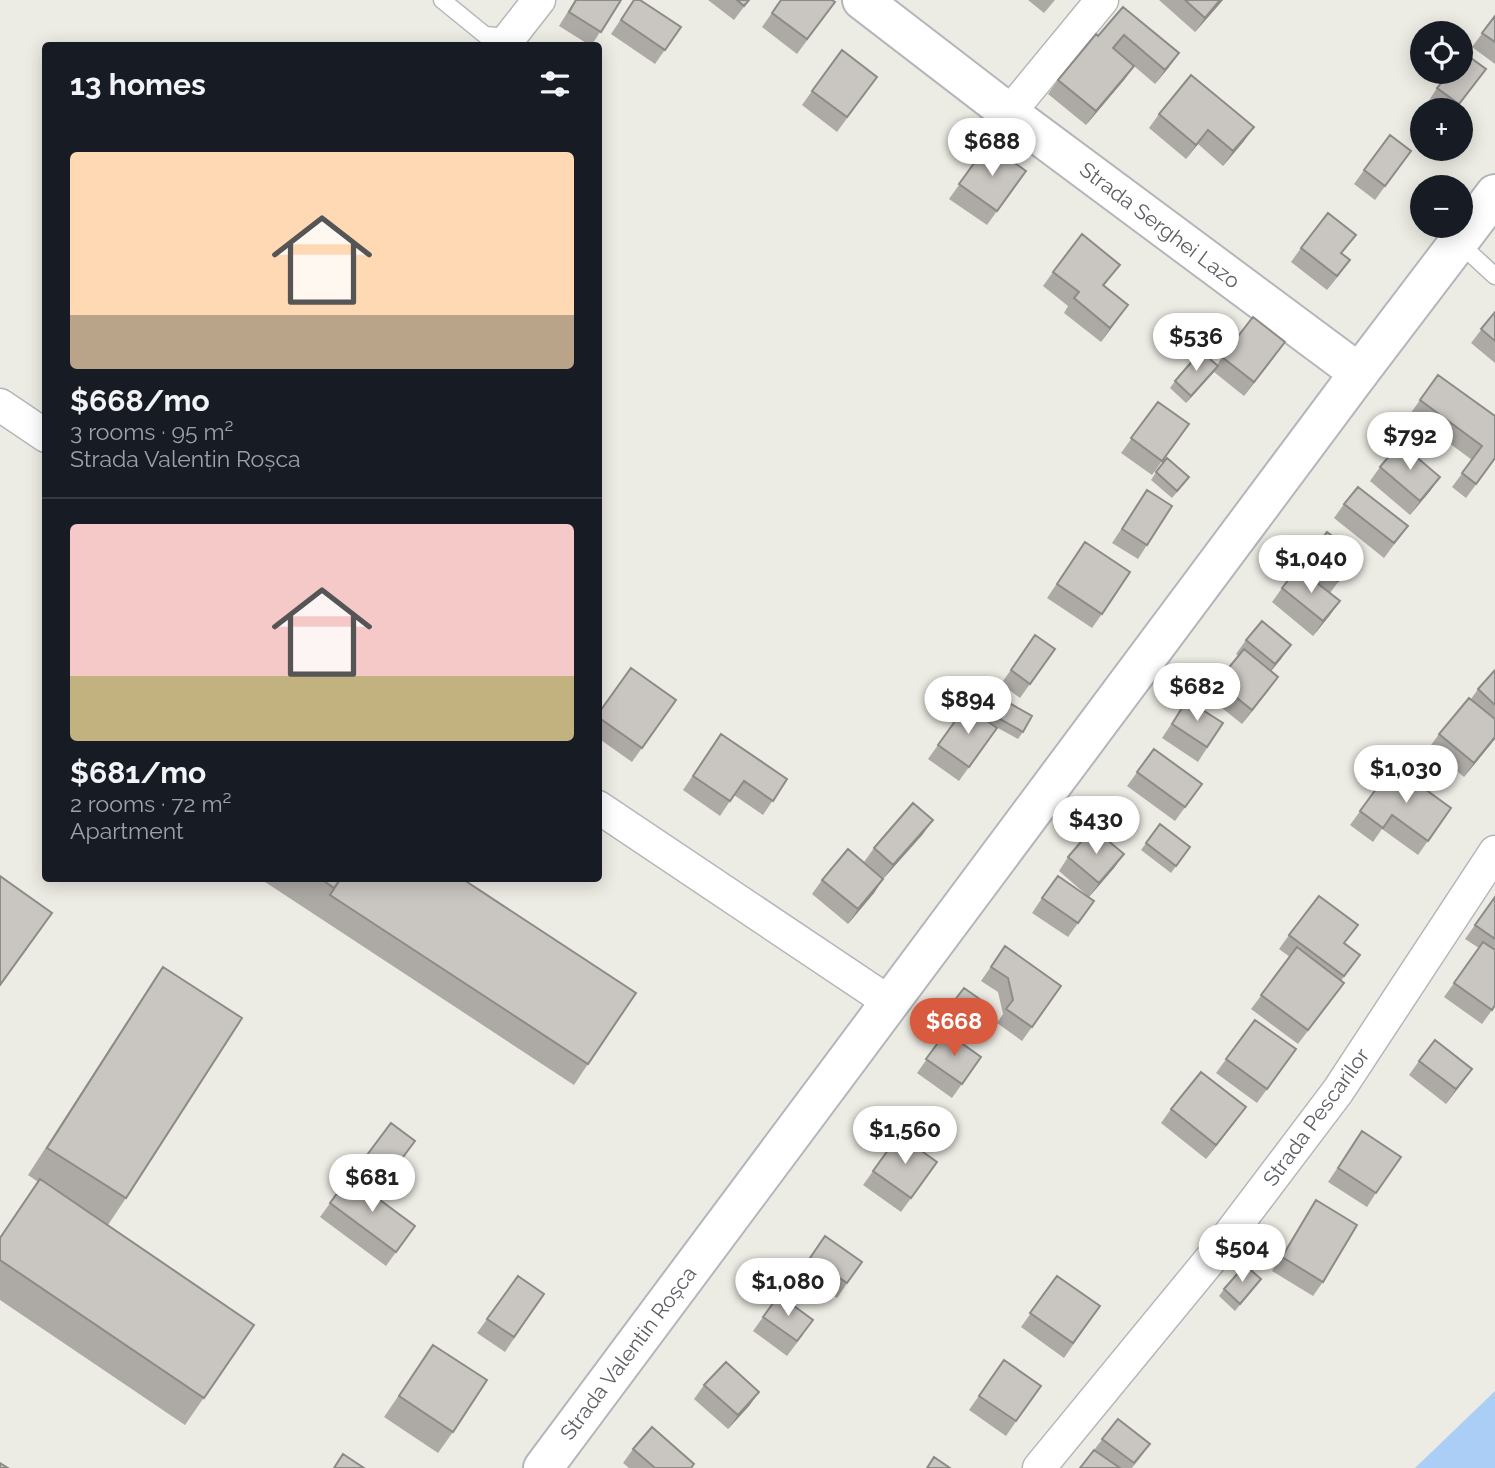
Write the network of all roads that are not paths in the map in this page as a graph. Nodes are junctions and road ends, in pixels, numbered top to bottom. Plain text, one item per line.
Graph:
1 (442, 0) edge
2 (539, 0) edge
3 (862, 0) edge
4 (1102, 0) edge
5 (506, 41) edge
6 (1009, 113) junction
7 (1495, 194) edge
8 (1458, 242) junction
9 (1495, 276) edge
10 (1359, 373) junction
11 (0, 405) edge
12 (42, 433) edge
13 (602, 810) edge
14 (1495, 852) edge
15 (889, 1002) junction
16 (543, 1468) edge
17 (1039, 1468) edge

1 - 5 lane
2 - 5 street
3 - 6 main road, Strada Serghei Lazo
4 - 6 street
6 - 10 main road, Strada Serghei Lazo
7 - 8 main road, Strada Valentin Roșca
8 - 9 lane
8 - 10 main road, Strada Valentin Roșca
10 - 15 main road, Strada Valentin Roșca
11 - 12 street
13 - 15 street
14 - 17 street, Strada Pescarilor
15 - 16 main road, Strada Valentin Roșca

